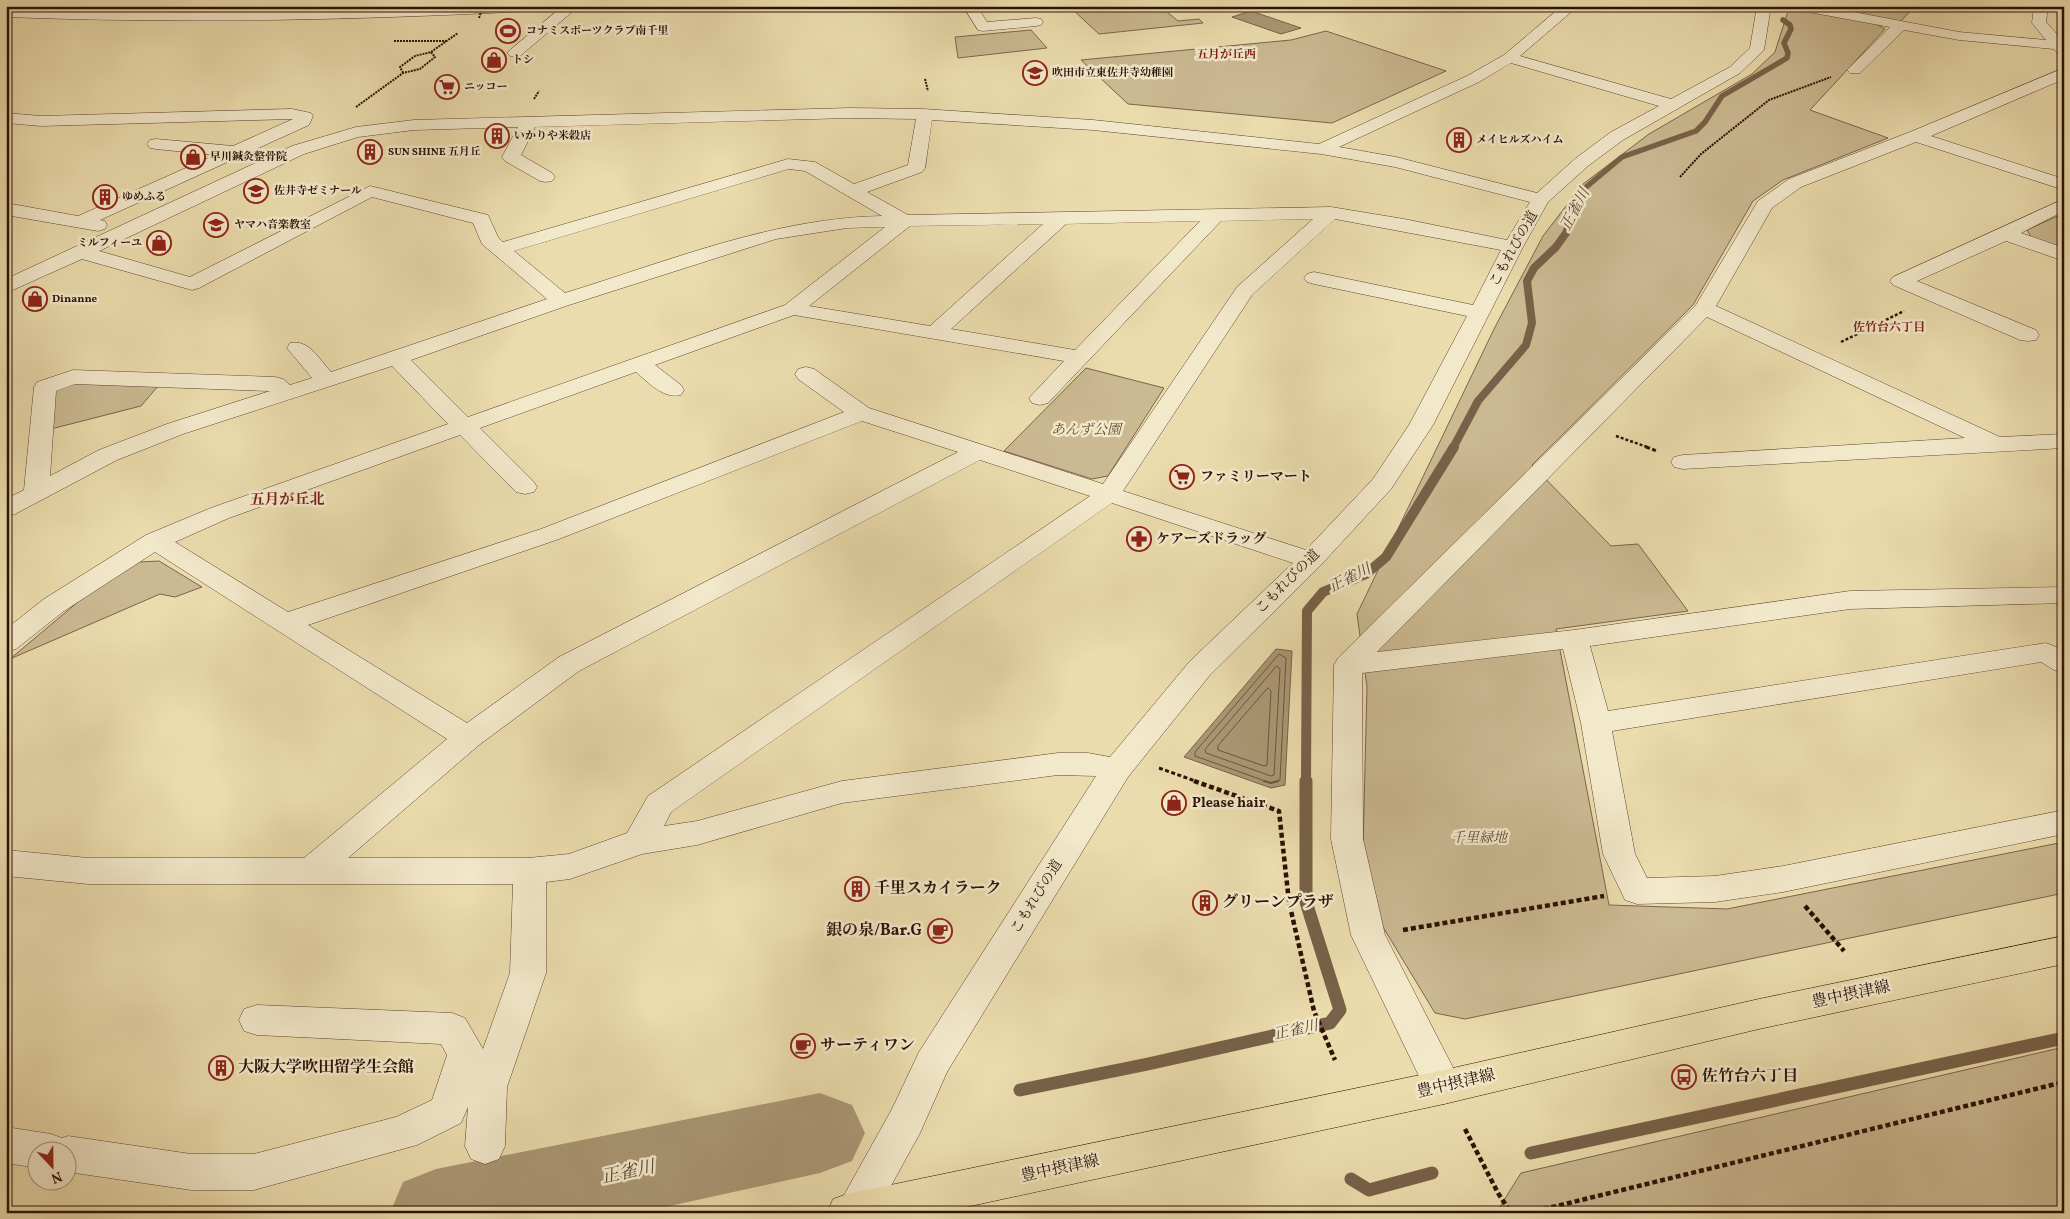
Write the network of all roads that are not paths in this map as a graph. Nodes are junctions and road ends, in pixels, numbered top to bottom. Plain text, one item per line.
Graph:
1 (28, 6) edge
2 (355, 6) edge
3 (548, 6) edge
4 (572, 6) edge
5 (970, 6) edge
6 (1571, 6) edge
7 (1764, 6) edge
8 (1798, 6) edge
9 (2041, 6) edge
10 (520, 7) edge
11 (137, 8) edge
12 (6, 13) edge
13 (1036, 22) dead end
14 (1900, 26) junction
15 (2062, 48) edge
16 (515, 53) dead end
17 (1509, 58) junction
18 (1855, 70) road end
19 (2064, 73) edge
20 (1672, 105) junction
21 (924, 114) junction
22 (6, 118) edge
23 (529, 121) junction
24 (1916, 136) junction
25 (156, 144) dead end
26 (1321, 149) junction
27 (234, 152) junction
28 (524, 164) junction
29 (507, 169) dead end
30 (546, 176) dead end
31 (2064, 185) edge
32 (852, 191) junction
33 (1541, 199) junction
34 (2064, 204) edge
35 (6, 209) edge
36 (1331, 214) junction
37 (1214, 217) junction
38 (1060, 219) junction
39 (905, 221) junction
40 (80, 222) junction
41 (125, 232) junction
42 (2005, 234) junction
43 (1513, 247) junction
44 (499, 249) junction
45 (81, 252) junction
46 (2064, 255) edge
47 (1314, 278) dead end
48 (6, 287) edge
49 (562, 301) junction
50 (1704, 308) junction
51 (792, 309) junction
52 (1480, 313) junction
53 (936, 332) junction
54 (2028, 335) dead end
55 (298, 348) dead end
56 (1080, 357) junction
57 (396, 358) junction
58 (639, 364) junction
59 (806, 374) dead end
60 (326, 380) junction
61 (673, 390) dead end
62 (286, 393) junction
63 (1040, 398) dead end
64 (860, 413) junction
65 (465, 426) junction
66 (2064, 441) edge
67 (1996, 444) junction
68 (979, 451) junction
69 (1683, 462) road end
70 (525, 487) dead end
71 (36, 492) junction
72 (1108, 494) junction
73 (6, 509) edge
74 (155, 541) junction
75 (1311, 560) junction
76 (2064, 595) edge
77 (285, 623) junction
78 (1574, 639) junction
79 (6, 643) edge
80 (2064, 662) edge
81 (1348, 665) junction
82 (1596, 723) junction
83 (468, 738) junction
84 (1117, 769) junction
85 (2064, 822) edge
86 (639, 842) junction
87 (6, 863) edge
88 (528, 871) junction
89 (310, 872) junction
90 (2064, 950) edge
91 (257, 1020) dead end
92 (1444, 1087) junction
93 (6, 1145) edge
94 (485, 1146) dead end
95 (28, 1148) edge
96 (78, 1155) edge
97 (852, 1212) edge

1 - 11 street
2 - 11 street
3 - 10 street
4 - 16 street
5 - 13 street
6 - 17 street
7 - 20 street, こもれびの道
8 - 14 street
9 - 15 street
10 - 12 street
14 - 15 street
14 - 18 street
17 - 20 street
17 - 26 street
19 - 24 street
20 - 33 street, こもれびの道
21 - 23 street
21 - 26 street
21 - 32 street
22 - 27 street
23 - 28 street
23 - 41 street
24 - 31 street
24 - 50 street
25 - 27 street
26 - 33 street
27 - 40 street
28 - 29 street
28 - 30 street
32 - 39 street
32 - 44 street
33 - 43 street, こもれびの道
34 - 42 street
35 - 40 street
36 - 37 street
36 - 43 street
36 - 72 street
37 - 38 street
37 - 56 street
38 - 39 street
38 - 53 street
39 - 49 street
39 - 51 street
40 - 41 street
41 - 45 street
42 - 46 street
42 - 54 street
43 - 52 street, こもれびの道
44 - 45 street
44 - 49 street
45 - 48 street
47 - 52 street
49 - 57 street
50 - 67 street
50 - 81 street
51 - 53 street
51 - 58 street
52 - 75 street, こもれびの道
53 - 56 street
55 - 60 street
56 - 63 street
57 - 60 street
57 - 65 street
58 - 61 street
58 - 65 street
59 - 64 street
60 - 62 street
62 - 71 street
62 - 71 street
64 - 68 street
64 - 77 street
65 - 70 street
65 - 74 street
66 - 67 street
67 - 69 street
68 - 72 street
68 - 83 street
71 - 73 street
72 - 75 street
72 - 86 street
74 - 77 street
74 - 79 street
75 - 84 street, こもれびの道
76 - 78 street
77 - 83 street
78 - 81 street
78 - 82 street
80 - 82 street
81 - 92 street
82 - 85 street
83 - 89 street
84 - 86 street
84 - 97 street, こもれびの道
86 - 88 street
87 - 89 street
88 - 89 street
88 - 94 street
90 - 92 main road, 豊中摂津線
91 - 96 street
92 - 97 main road, 豊中摂津線
93 - 95 street

